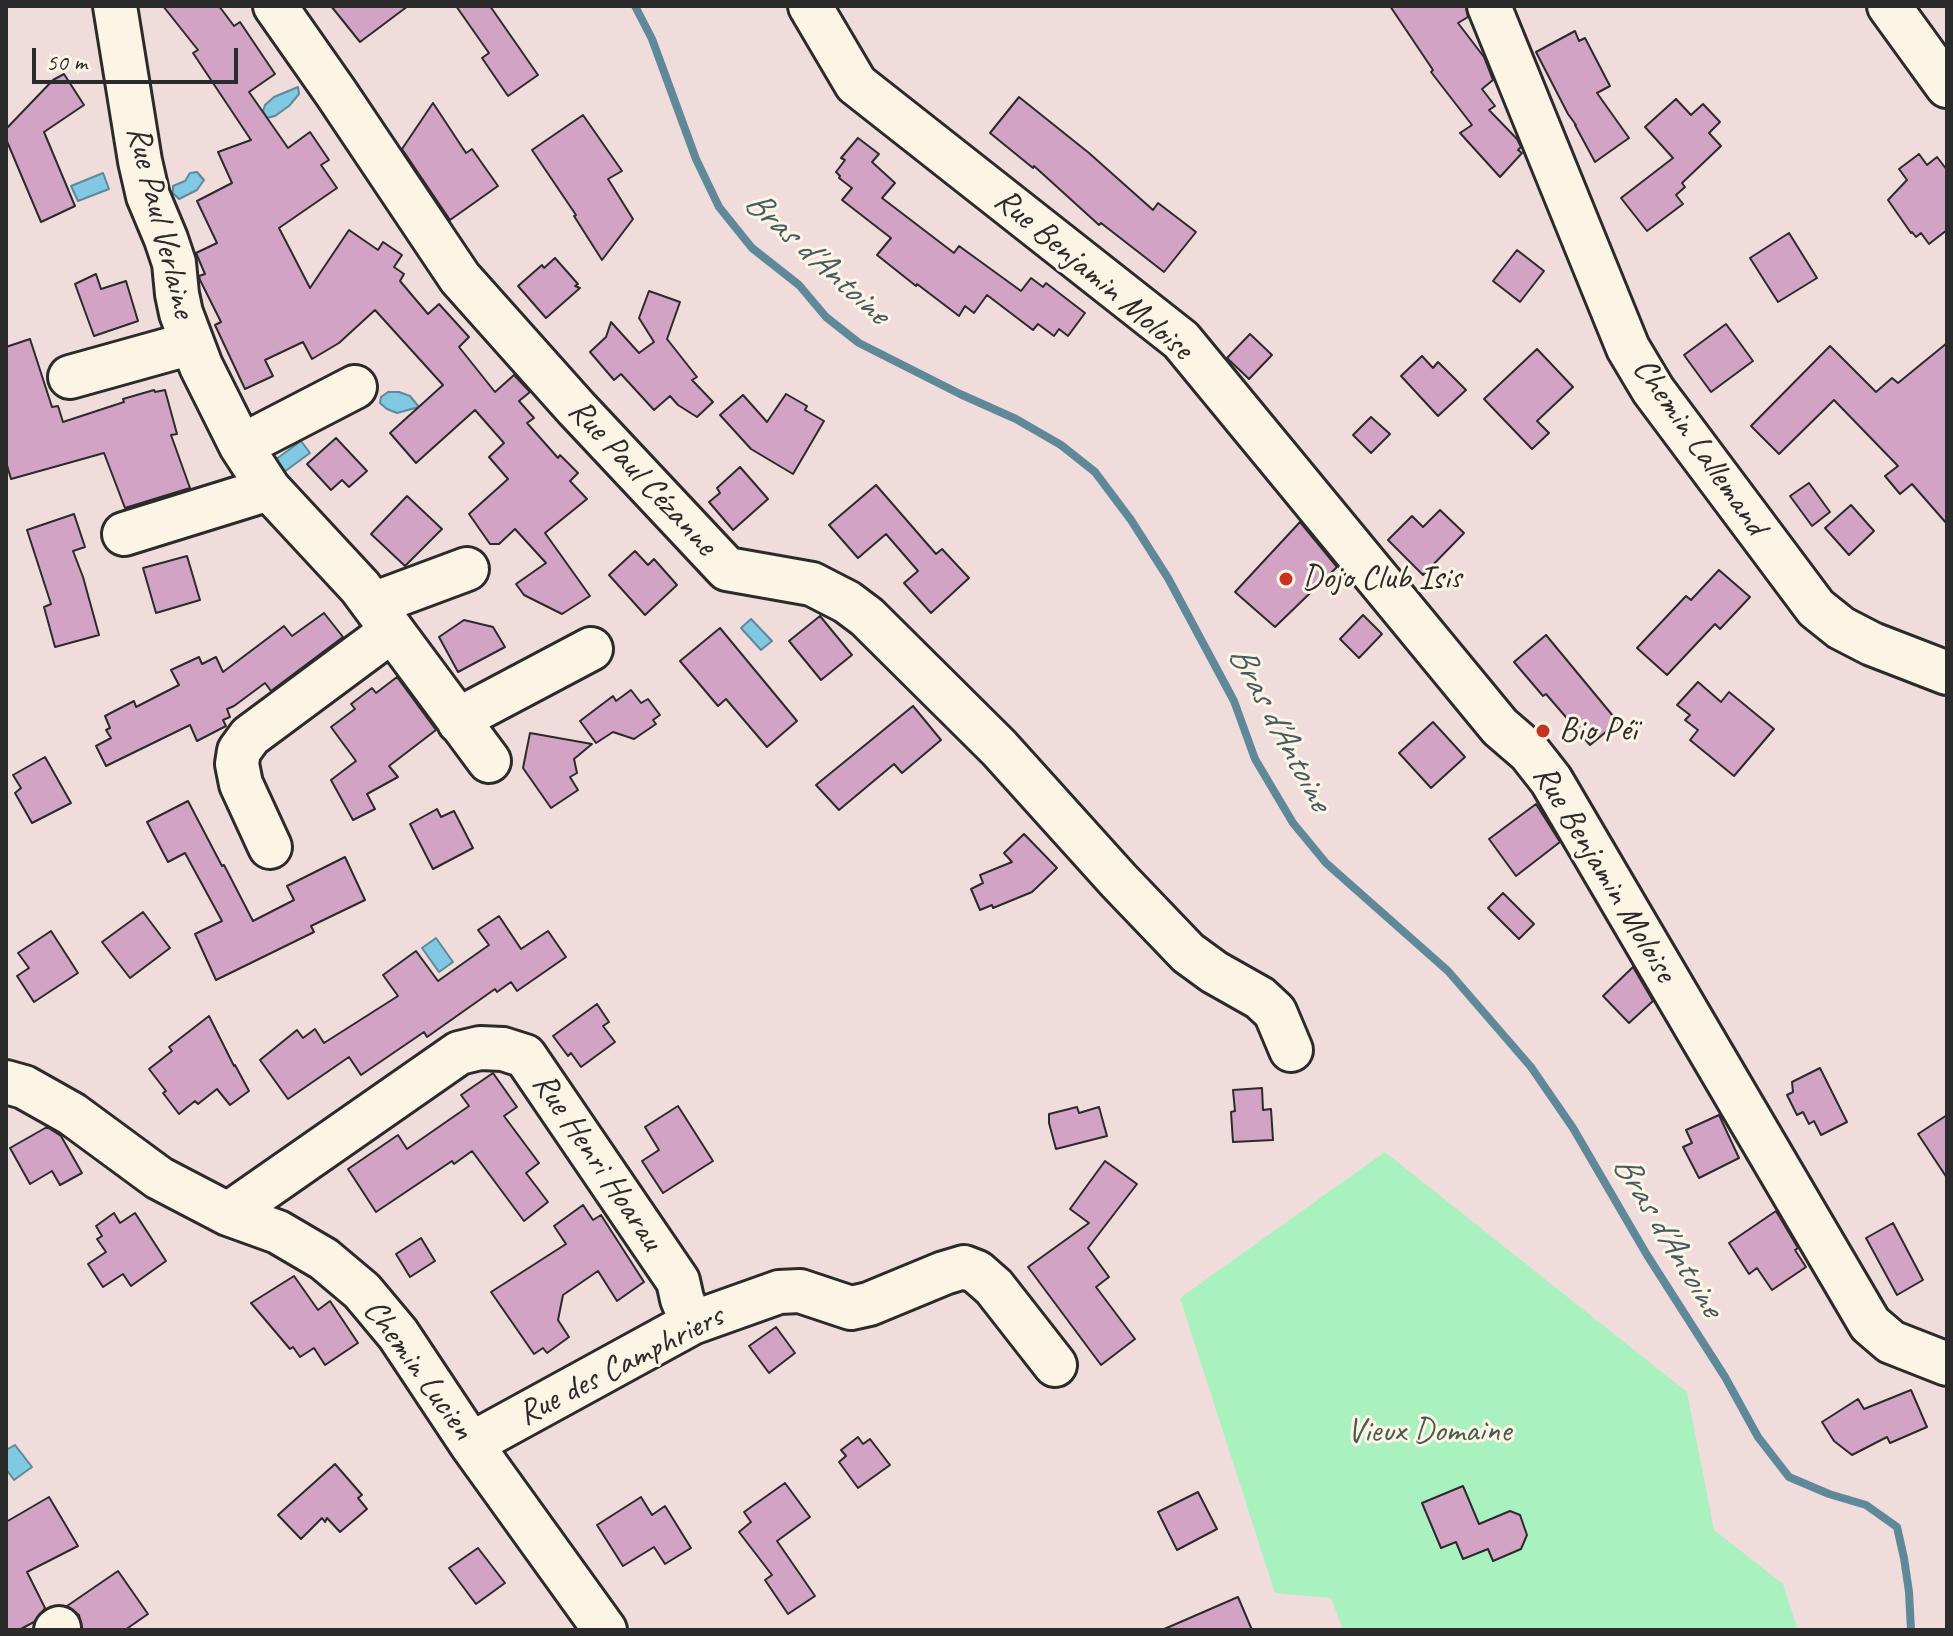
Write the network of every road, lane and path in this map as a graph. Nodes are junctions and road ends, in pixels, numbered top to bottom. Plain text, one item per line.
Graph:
1 (115, 6) edge
2 (275, 6) edge
3 (810, 6) edge
4 (1489, 6) edge
5 (1889, 6) edge
6 (1947, 86) edge
7 (192, 343) junction
8 (70, 377) dead end
9 (355, 387) dead end
10 (241, 446) junction
11 (269, 489) junction
12 (124, 534) dead end
13 (467, 569) dead end
14 (382, 616) junction
15 (591, 649) dead end
16 (1947, 673) edge
17 (459, 722) junction
18 (489, 761) dead end
19 (270, 847) dead end
20 (1291, 1050) dead end
21 (6, 1082) edge
22 (228, 1214) junction
23 (692, 1323) junction
24 (1947, 1364) edge
25 (1055, 1365) dead end
26 (471, 1444) junction
27 (605, 1630) edge

1 - 7 street, Rue Paul Verlaine
2 - 20 street, Rue Paul Cézanne
3 - 24 street, Rue Benjamin Moloise
4 - 16 street, Chemin Lallemand
5 - 6 street
7 - 8 street, Rue Paul Verlaine
7 - 10 street, Rue Paul Verlaine
9 - 10 street
10 - 11 street, Rue Paul Verlaine
11 - 12 street
11 - 14 street, Rue Paul Verlaine
13 - 14 street
14 - 17 street, Rue Paul Verlaine
14 - 19 street
15 - 17 street
17 - 18 street, Rue Paul Verlaine
21 - 22 street, Chemin Lucien
22 - 23 street, Rue Henri Hoarau
22 - 26 street, Chemin Lucien
23 - 25 street, Rue des Camphriers
23 - 26 street, Rue des Camphriers
26 - 27 street, Chemin Lucien

